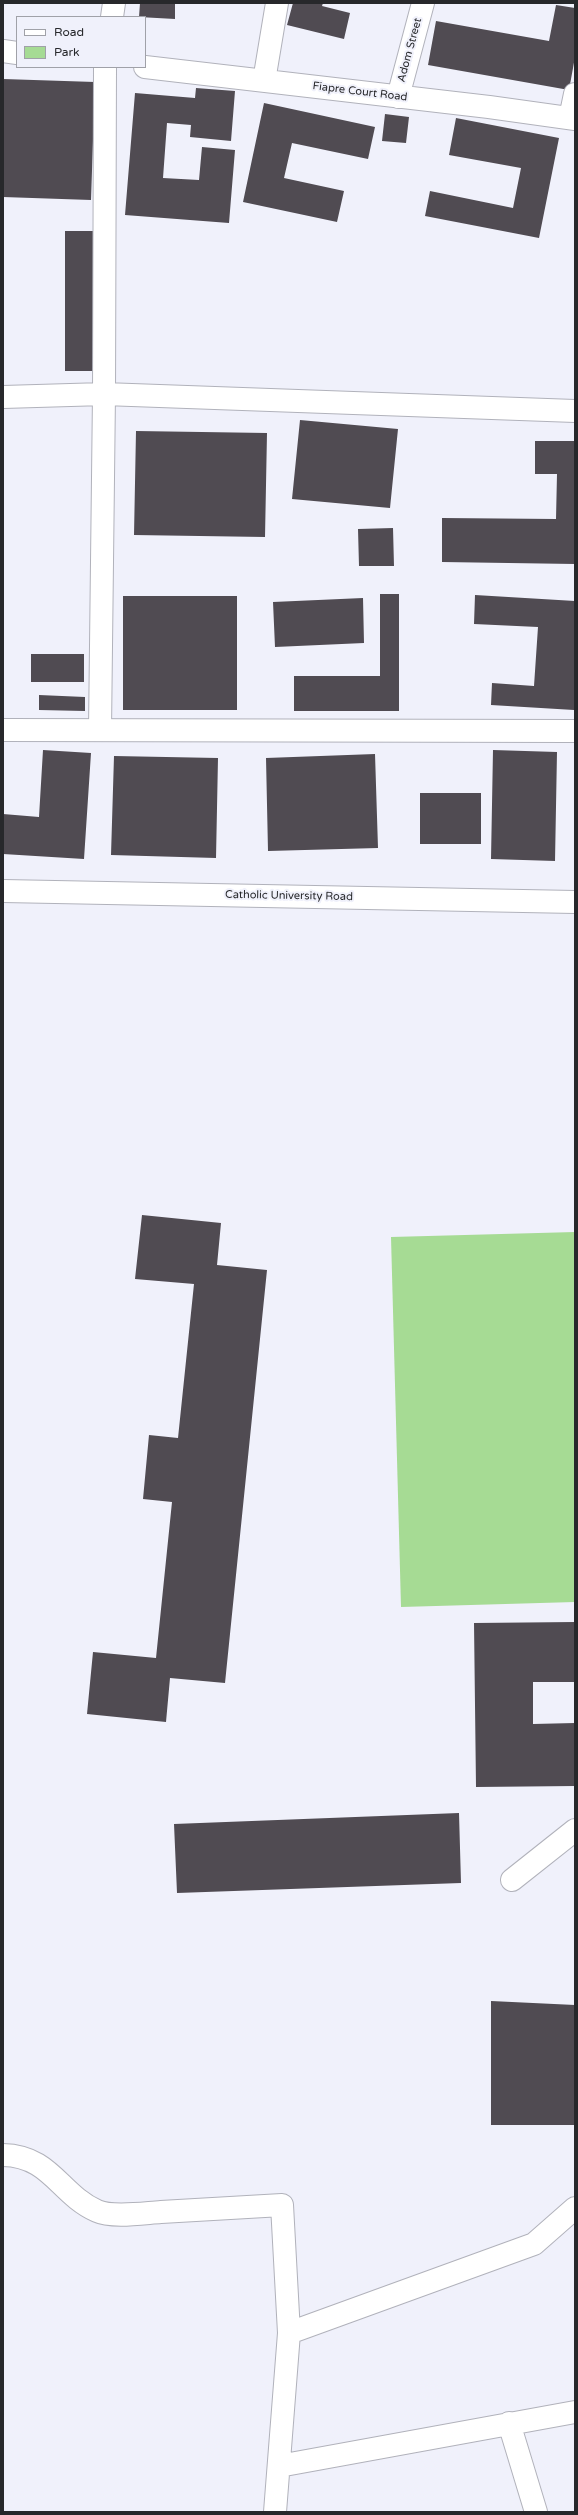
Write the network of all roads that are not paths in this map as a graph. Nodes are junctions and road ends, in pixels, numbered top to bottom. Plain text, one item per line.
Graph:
1 (114, 3) edge
2 (277, 3) edge
3 (423, 3) edge
4 (112, 16) edge
5 (3, 51) edge
6 (16, 53) edge
7 (146, 67) edge
8 (105, 68) edge
9 (264, 81) junction
10 (575, 94) edge
11 (398, 97) junction
12 (572, 119) edge
13 (104, 394) junction
14 (3, 397) edge
15 (575, 411) edge
16 (3, 730) edge
17 (100, 730) junction
18 (575, 731) edge
19 (3, 891) edge
20 (575, 902) edge
21 (575, 1830) edge
22 (512, 1880) dead end
23 (3, 2155) edge
24 (575, 2208) edge
25 (289, 2333) junction
26 (575, 2412) edge
27 (509, 2423) junction
28 (279, 2466) junction
29 (276, 2512) edge
30 (536, 2512) edge

1 - 4 street
2 - 9 street
3 - 11 street, Adom Street
5 - 6 street
7 - 9 street, Fiapre Court Road
8 - 13 street
9 - 11 street, Fiapre Court Road
10 - 12 street
11 - 12 street, Fiapre Court Road
13 - 14 street
13 - 15 street
13 - 17 street
16 - 17 street
17 - 18 street
19 - 20 street, Catholic University Road
21 - 22 street
23 - 25 street
24 - 25 street
25 - 28 street
26 - 27 street
27 - 28 street
27 - 30 street
28 - 29 street

